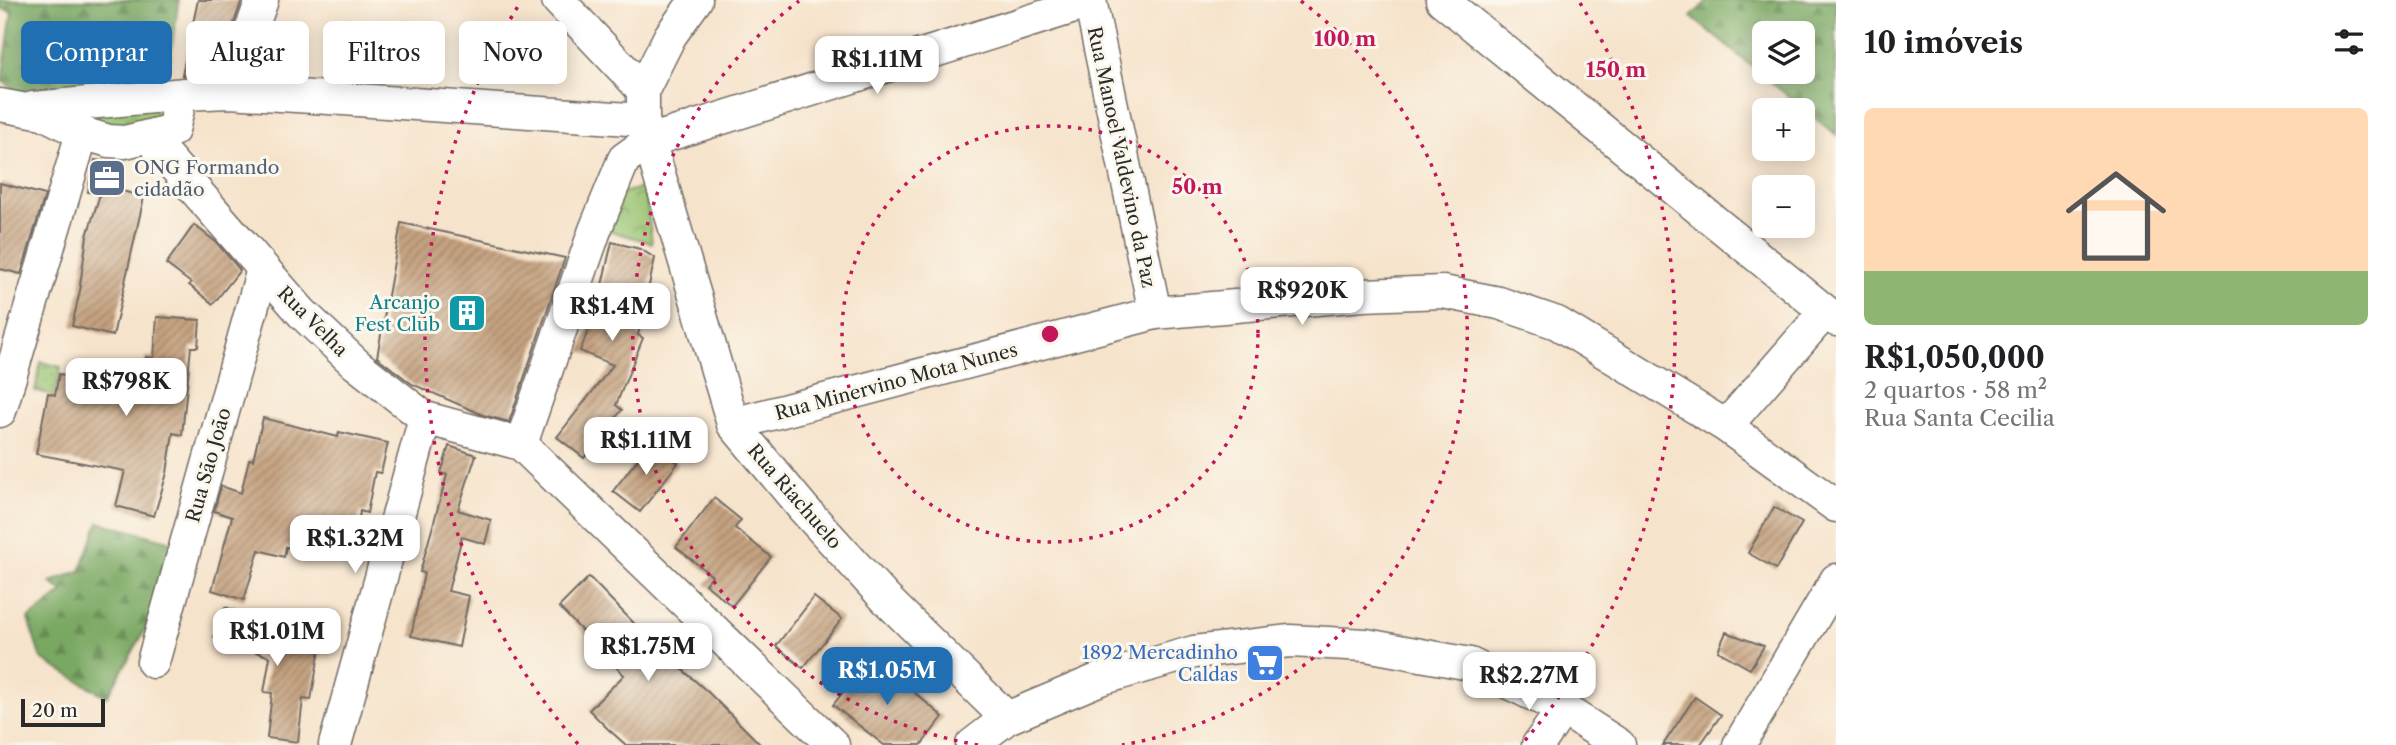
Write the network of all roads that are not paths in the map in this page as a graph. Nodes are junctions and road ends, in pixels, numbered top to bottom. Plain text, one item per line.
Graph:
1 (262, 0) edge
2 (558, 0) edge
3 (695, 0) edge
4 (1442, 0) edge
5 (1090, 1) edge
6 (229, 92) junction
7 (185, 94) junction
8 (12, 107) edge
9 (645, 117) junction
10 (82, 133) junction
11 (149, 137) junction
12 (263, 269) junction
13 (1155, 313) junction
14 (1831, 316) edge
15 (0, 411) edge
16 (425, 418) junction
17 (733, 424) junction
18 (1726, 426) junction
19 (521, 444) junction
20 (1836, 506) edge
21 (1836, 580) edge
22 (153, 662) dead end
23 (1563, 709) junction
24 (1007, 718) junction
25 (335, 745) edge
26 (833, 745) edge
27 (972, 745) edge
28 (1538, 745) edge
29 (1619, 745) edge
30 (1739, 745) edge

1 - 6 street
2 - 9 street
3 - 9 street
4 - 14 street
5 - 9 street
5 - 13 street, Rua Manoel Valdevino da Paz
6 - 7 street
6 - 9 street
7 - 8 street
7 - 11 street
8 - 10 street
9 - 17 street, Rua Riachuelo
9 - 19 street
10 - 11 street
10 - 15 street
11 - 12 street, Rua Velha
12 - 16 street, Rua Velha
12 - 22 street, Rua São João
13 - 17 street, Rua Minervino Mota Nunes
13 - 18 street, Rua Minervino Mota Nunes
14 - 18 street
16 - 19 street, Rua Velha
16 - 25 street
17 - 24 street, Rua Riachuelo
18 - 20 street, Rua Minervino Mota Nunes
19 - 26 street
21 - 30 street
23 - 24 street
23 - 28 street
23 - 29 street
24 - 27 street

